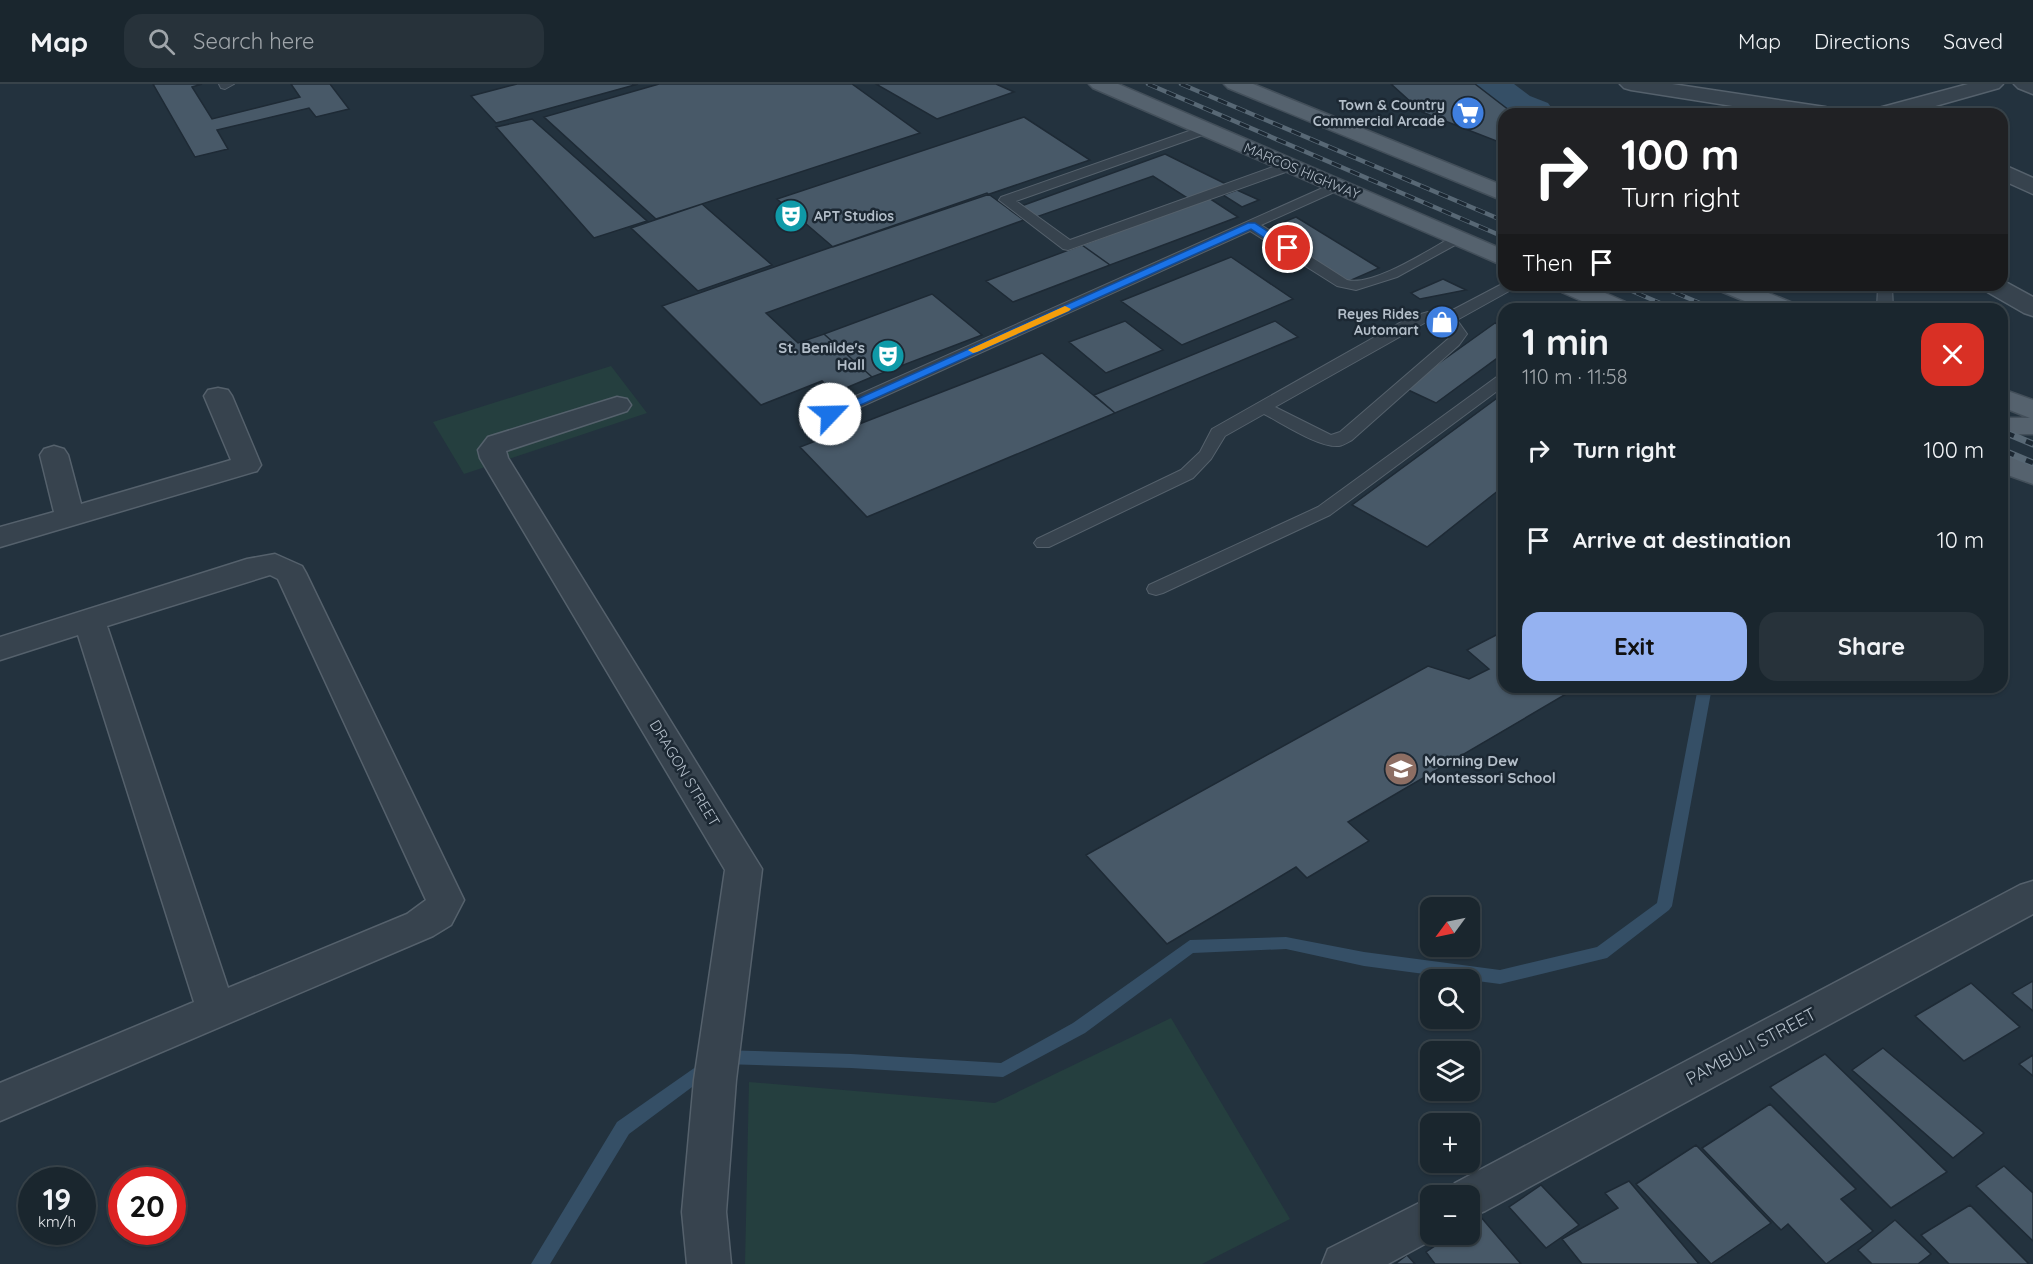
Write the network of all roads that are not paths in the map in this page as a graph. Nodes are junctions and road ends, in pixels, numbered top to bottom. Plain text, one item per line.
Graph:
1 (1100, 84) edge
2 (1235, 84) edge
3 (1631, 84) edge
4 (1992, 84) edge
5 (2025, 84) edge
6 (2033, 88) edge
7 (1786, 108) edge
8 (1910, 108) edge
9 (1206, 129) junction
10 (1289, 166) junction
11 (2008, 174) edge
12 (1336, 186) junction
13 (2033, 187) edge
14 (1498, 192) edge
15 (1251, 225) junction
16 (1460, 239) junction
17 (1498, 256) edge
18 (1500, 291) edge
19 (1577, 291) edge
20 (1741, 291) edge
21 (2003, 291) edge
22 (1600, 303) edge
23 (1770, 303) edge
24 (2033, 308) edge
25 (1448, 319) junction
26 (1498, 383) edge
27 (218, 396) dead end
28 (2008, 400) edge
29 (617, 405) dead end
30 (1263, 407) junction
31 (2033, 410) edge
32 (808, 424) dead end
33 (2008, 426) edge
34 (2033, 426) edge
35 (54, 455) dead end
36 (2008, 465) edge
37 (2033, 475) edge
38 (2008, 479) edge
39 (2033, 490) edge
40 (70, 517) junction
41 (0, 537) edge
42 (1043, 543) dead end
43 (1156, 590) dead end
44 (90, 622) junction
45 (0, 649) edge
46 (2033, 896) edge
47 (216, 1010) junction
48 (0, 1102) edge
49 (1480, 1192) edge
50 (1420, 1224) edge
51 (709, 1264) edge
52 (1344, 1264) edge

1 - 9 main road, MARCOS HIGHWAY
2 - 14 main road
3 - 7 street
4 - 8 street
5 - 6 street
9 - 10 main road, MARCOS HIGHWAY
9 - 10 lane
10 - 12 main road, MARCOS HIGHWAY
11 - 13 street
12 - 15 lane
12 - 16 main road, MARCOS HIGHWAY
15 - 16 lane
15 - 32 lane
16 - 17 main road, MARCOS HIGHWAY
18 - 25 lane
19 - 22 main road
20 - 23 main road
21 - 24 street
25 - 30 lane
25 - 30 lane
26 - 43 lane
27 - 40 street
28 - 31 main road
29 - 51 street, DRAGON STREET
30 - 42 lane
33 - 34 main road
35 - 40 street
36 - 37 main road
38 - 39 main road
40 - 41 street
44 - 45 street
44 - 47 street
44 - 47 street
46 - 49 street, PAMBULI STREET
47 - 48 street
50 - 52 street

